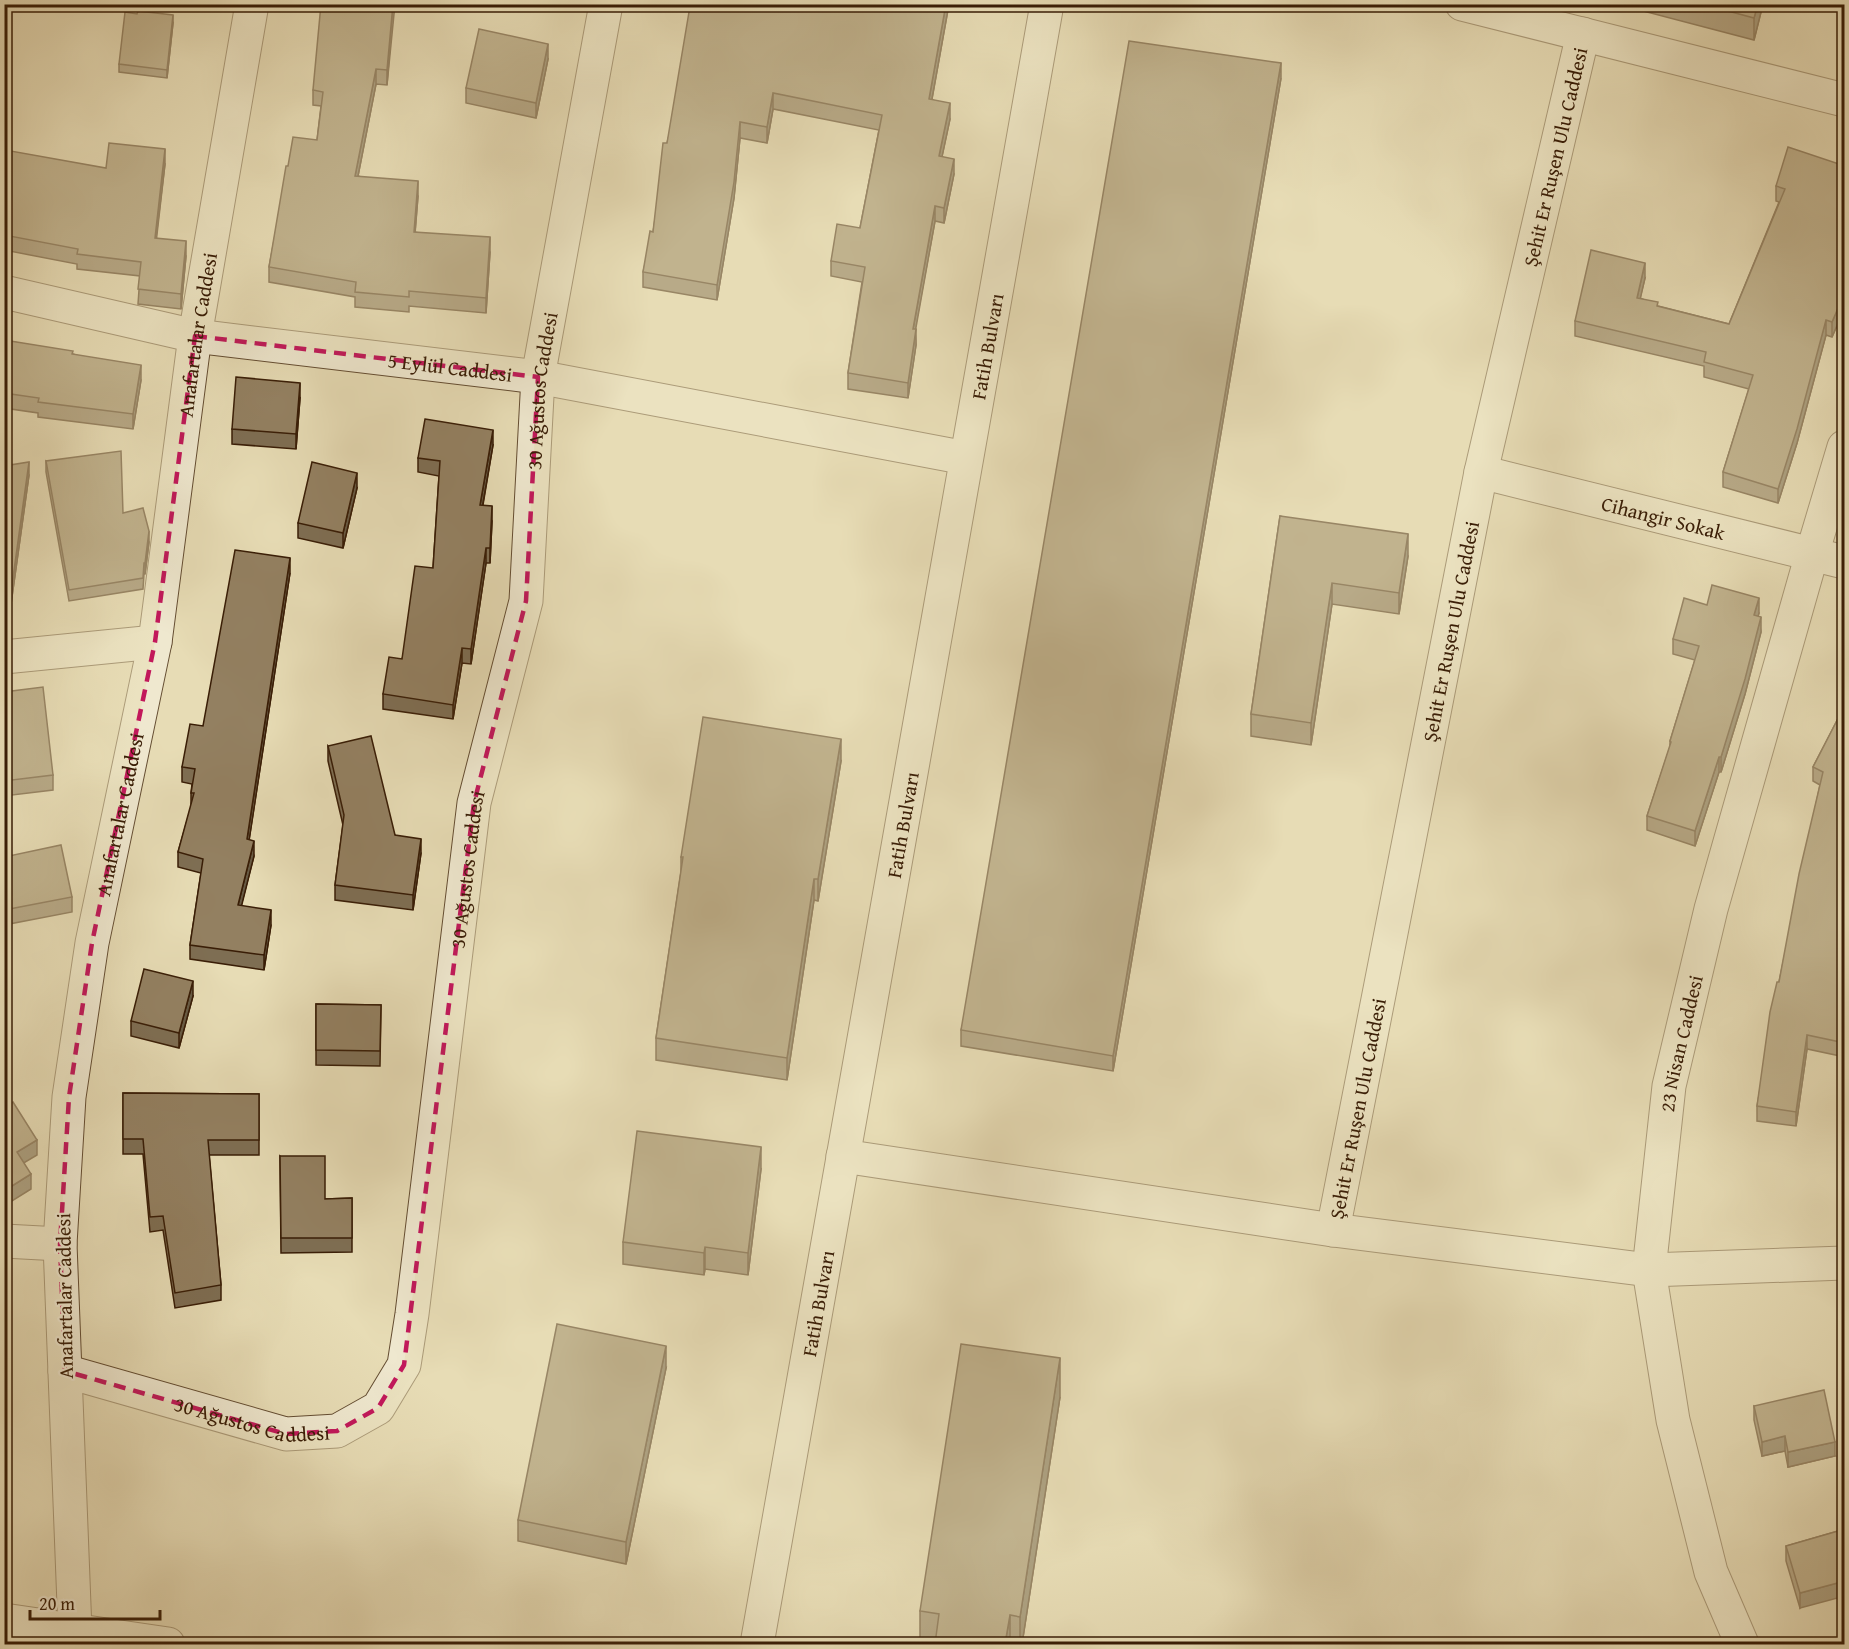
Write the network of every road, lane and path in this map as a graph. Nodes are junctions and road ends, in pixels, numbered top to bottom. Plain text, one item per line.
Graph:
1 (252, 4) edge
2 (606, 4) edge
3 (1047, 4) edge
4 (1462, 4) edge
5 (1582, 34) junction
6 (1845, 100) edge
7 (4, 292) edge
8 (195, 336) junction
9 (538, 377) junction
10 (1845, 447) edge
11 (966, 458) junction
12 (1481, 472) junction
13 (1812, 554) junction
14 (1845, 562) edge
15 (155, 642) junction
16 (4, 657) edge
17 (843, 1156) junction
18 (1333, 1230) junction
19 (4, 1241) edge
20 (60, 1244) junction
21 (1845, 1263) edge
22 (1649, 1270) junction
23 (65, 1371) junction
24 (4, 1620) edge
25 (75, 1631) junction
26 (168, 1644) edge
27 (757, 1644) edge
28 (1742, 1644) edge

1 - 8 street, Anafartalar Caddesi
2 - 9 street, 30 Ağustos Caddesi
3 - 11 street, Fatih Bulvarı
4 - 5 street
5 - 6 street
5 - 12 street, Şehit Er Ruşen Ulu Caddesi
7 - 8 street, 5 Eylül Caddesi
8 - 9 street, 5 Eylül Caddesi
8 - 15 street, Anafartalar Caddesi
9 - 11 street, 5 Eylül Caddesi
9 - 23 street, 30 Ağustos Caddesi
10 - 13 street, 23 Nisan Caddesi
11 - 17 street, Fatih Bulvarı
12 - 13 street, Cihangir Sokak
12 - 18 street, Şehit Er Ruşen Ulu Caddesi
13 - 14 street, Cihangir Sokak
13 - 22 street, 23 Nisan Caddesi
15 - 16 street
15 - 20 street, Anafartalar Caddesi
17 - 18 street
17 - 27 street, Fatih Bulvarı
18 - 22 street
19 - 20 street
20 - 23 street, Anafartalar Caddesi
21 - 22 street
22 - 28 street, 23 Nisan Caddesi
23 - 25 street, Anafartalar Caddesi
24 - 25 street
25 - 26 street

